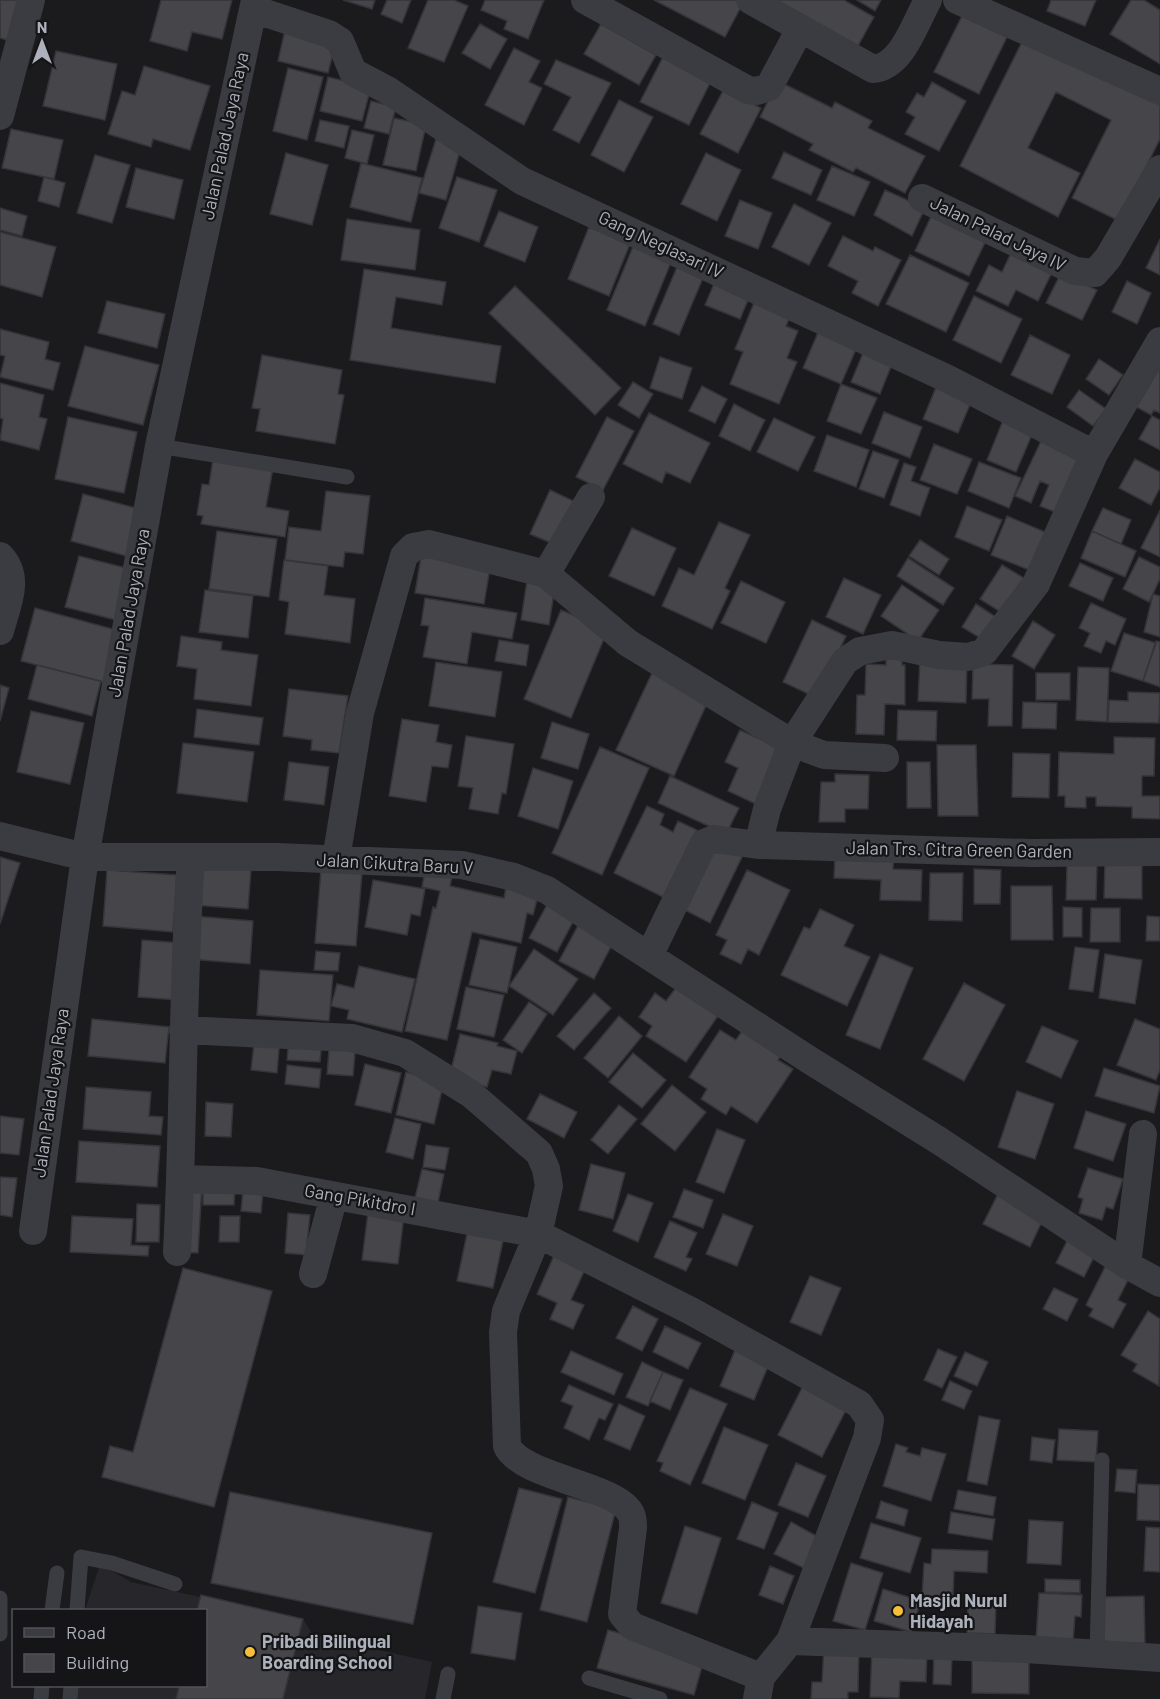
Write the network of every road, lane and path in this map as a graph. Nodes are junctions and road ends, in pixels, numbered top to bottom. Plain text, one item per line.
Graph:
1 (31, 0) edge
2 (585, 0) edge
3 (750, 0) edge
4 (928, 0) edge
5 (957, 0) edge
6 (254, 4) edge
7 (800, 29) junction
8 (1160, 91) edge
9 (0, 116) edge
10 (1160, 169) edge
11 (922, 198) dead end
12 (1160, 343) edge
13 (159, 446) junction
14 (1094, 454) junction
15 (347, 477) dead end
16 (591, 497) dead end
17 (0, 556) edge
18 (546, 574) junction
19 (0, 631) edge
20 (792, 743) junction
21 (885, 758) dead end
22 (0, 836) edge
23 (758, 845) junction
24 (1160, 852) edge
25 (85, 857) junction
26 (191, 857) junction
27 (336, 859) junction
28 (650, 954) junction
29 (183, 1030) junction
30 (1143, 1134) dead end
31 (181, 1179) junction
32 (334, 1196) junction
33 (33, 1231) dead end
34 (538, 1234) junction
35 (177, 1252) dead end
36 (1128, 1266) junction
37 (313, 1274) dead end
38 (1160, 1283) edge
39 (1102, 1460) dead end
40 (57, 1573) dead end
41 (175, 1584) dead end
42 (0, 1598) edge
43 (52, 1609) edge
44 (77, 1609) edge
45 (0, 1634) edge
46 (790, 1641) junction
47 (1097, 1654) junction
48 (1160, 1658) edge
49 (448, 1674) dead end
50 (589, 1678) dead end
51 (759, 1688) edge
52 (443, 1699) edge
53 (660, 1699) edge

1 - 9 street
2 - 7 street
3 - 7 street
4 - 7 street
5 - 8 street
6 - 13 street, Jalan Palad Jaya Raya
6 - 14 street, Gang Neglasari IV
10 - 11 street, Jalan Palad Jaya IV
12 - 14 street
13 - 15 lane
13 - 25 street, Jalan Palad Jaya Raya
14 - 20 street
16 - 18 street
17 - 19 street
18 - 20 street
18 - 27 street
20 - 21 street
20 - 23 street
22 - 25 street, Jalan Cikutra Baru V
23 - 24 street, Jalan Trs. Citra Green Garden
23 - 28 street, Jalan Trs. Citra Green Garden
25 - 26 street, Jalan Cikutra Baru V
25 - 33 street, Jalan Palad Jaya Raya
26 - 27 street, Jalan Cikutra Baru V
26 - 29 street
27 - 28 street, Jalan Cikutra Baru V
28 - 36 street, Jalan Cikutra Baru V
29 - 31 street
29 - 34 street
30 - 36 street
31 - 32 street, Gang Pikitdro I
31 - 35 street
32 - 34 street, Gang Pikitdro I
32 - 37 street
34 - 46 street, Gang Pikitdro I
34 - 51 street
36 - 38 street, Jalan Cikutra Baru V
39 - 47 lane
40 - 43 lane
41 - 44 lane
42 - 45 lane
46 - 47 street
46 - 51 street
47 - 48 street
49 - 52 lane
50 - 53 lane

